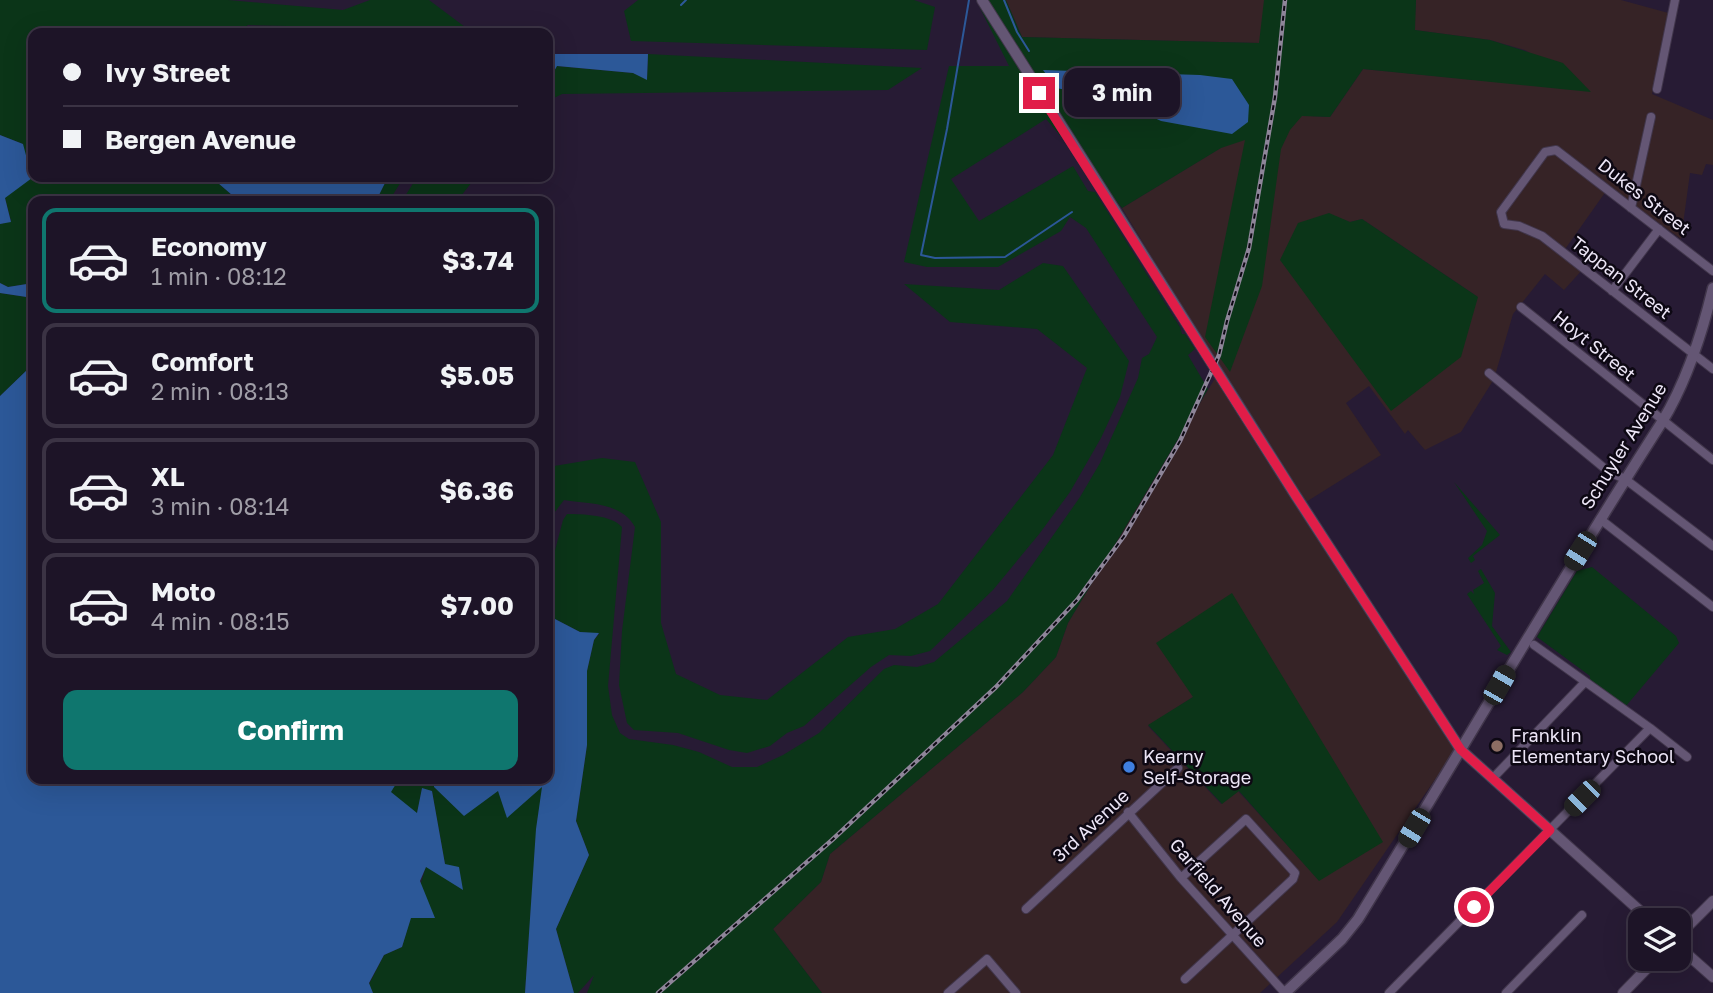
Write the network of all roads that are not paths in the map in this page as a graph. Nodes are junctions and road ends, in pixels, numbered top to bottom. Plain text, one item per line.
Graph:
1 (982, 0) edge
2 (1675, 0) edge
3 (1657, 89) dead end
4 (1651, 117) dead end
5 (1632, 208) junction
6 (1504, 224) joint
7 (1659, 229) junction
8 (1713, 271) edge
9 (1713, 288) edge
10 (1612, 291) junction
11 (1521, 307) dead end
12 (1693, 353) junction
13 (1713, 369) edge
14 (1489, 373) dead end
15 (1662, 422) junction
16 (1713, 460) edge
17 (1625, 479) junction
18 (1600, 519) junction
19 (1713, 546) edge
20 (1713, 607) edge
21 (1534, 645) dead end
22 (1585, 682) junction
23 (1650, 728) junction
24 (1461, 750) junction
25 (1686, 757) dead end
26 (1178, 768) dead end
27 (1493, 778) junction
28 (1128, 813) junction
29 (1550, 830) junction
30 (1181, 878) junction
31 (1713, 901) edge
32 (1637, 908) edge
33 (1026, 909) dead end
34 (1582, 915) dead end
35 (1691, 923) edge
36 (1232, 934) junction
37 (1691, 958) edge
38 (1644, 971) edge
39 (1713, 977) edge
40 (1185, 979) dead end
41 (947, 993) edge
42 (1016, 993) edge
43 (1285, 993) edge
44 (1389, 993) edge
45 (1506, 993) edge
46 (1623, 993) edge

1 - 24 street
2 - 3 street
4 - 5 street
5 - 6 street, Dukes Street
5 - 7 street, Dukes Street
6 - 10 street, Tappan Street
7 - 8 street, Dukes Street
7 - 10 street
9 - 12 main road, Schuyler Avenue
10 - 12 street, Tappan Street
11 - 15 street, Hoyt Street
12 - 13 street, Tappan Street
12 - 15 main road, Schuyler Avenue
14 - 17 street
15 - 16 street, Hoyt Street
15 - 17 main road, Schuyler Avenue
17 - 18 main road, Schuyler Avenue
17 - 19 street
18 - 20 street
18 - 24 main road, Schuyler Avenue
21 - 22 street
22 - 23 street
22 - 27 street
23 - 25 street
23 - 29 street
24 - 27 street
24 - 43 main road, Schuyler Avenue
26 - 28 street, 3rd Avenue
27 - 29 street
28 - 30 street, Garfield Avenue
28 - 33 street, 3rd Avenue
29 - 32 street
29 - 44 street
30 - 36 street, Garfield Avenue
30 - 36 street
31 - 35 street
34 - 45 street
36 - 40 street
36 - 43 street, Garfield Avenue
37 - 39 street
38 - 46 street
41 - 42 street

